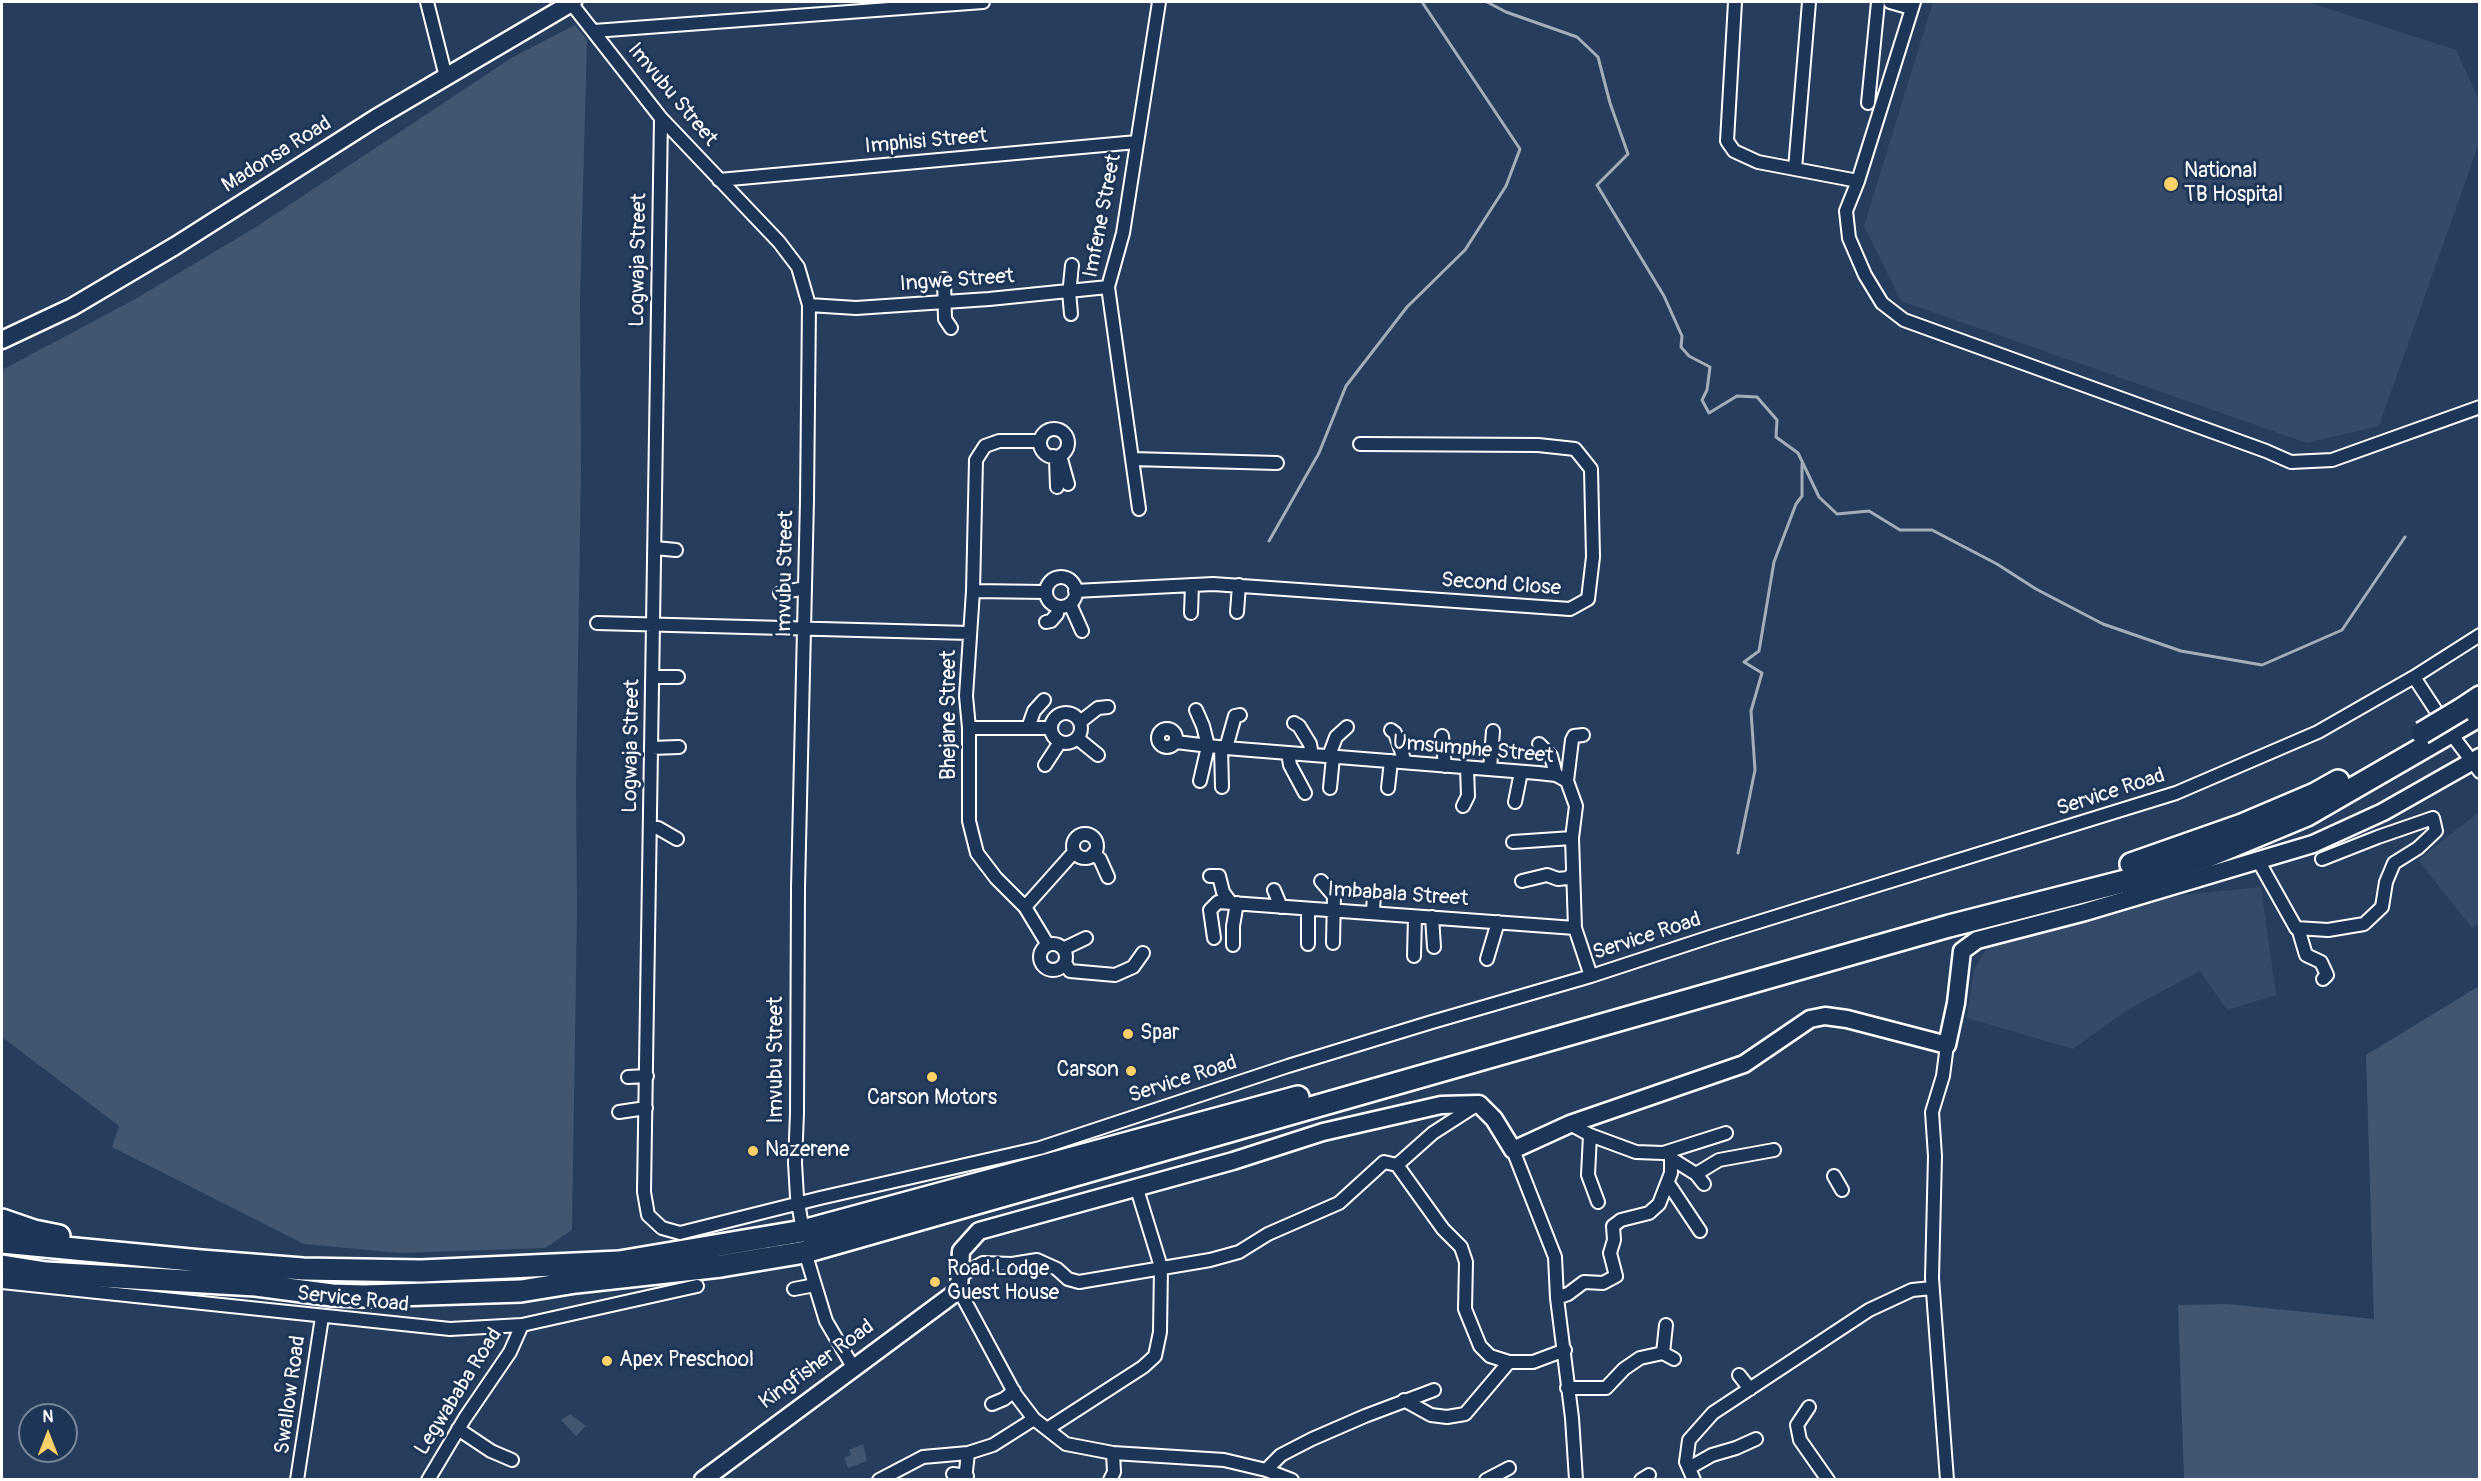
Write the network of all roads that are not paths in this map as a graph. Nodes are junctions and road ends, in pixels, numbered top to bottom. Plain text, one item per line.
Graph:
1 (427, 2) edge
2 (572, 2) edge
3 (982, 2) edge
4 (1159, 2) edge
5 (1735, 2) edge
6 (1809, 2) edge
7 (1878, 2) edge
8 (1890, 2) edge
9 (1913, 5) edge
10 (594, 31) junction
11 (446, 77) junction
12 (1868, 103) dead end
13 (661, 118) junction
14 (1137, 142) junction
15 (1795, 169) junction
16 (719, 180) junction
17 (1858, 181) junction
18 (1072, 265) dead end
19 (944, 279) dead end
20 (1108, 287) junction
21 (1070, 291) junction
22 (945, 300) junction
23 (809, 305) junction
24 (1071, 314) dead end
25 (951, 328) dead end
26 (2, 340) edge
27 (2480, 406) edge
28 (1040, 441) junction
29 (1360, 444) dead end
30 (1056, 456) junction
31 (1132, 459) junction
32 (1277, 464) dead end
33 (1062, 486) dead end
34 (1139, 509) dead end
35 (655, 548) junction
36 (676, 550) dead end
37 (1192, 585) junction
38 (1239, 585) junction
39 (805, 588) junction
40 (973, 591) junction
41 (1075, 591) junction
42 (1046, 592) junction
43 (780, 593) dead end
44 (1064, 605) junction
45 (1237, 612) dead end
46 (1191, 613) dead end
47 (1046, 622) dead end
48 (597, 623) dead end
49 (654, 625) junction
50 (804, 630) junction
51 (1082, 631) dead end
52 (970, 633) junction
53 (2480, 635) edge
54 (653, 677) junction
55 (678, 677) dead end
56 (2414, 677) junction
57 (1044, 700) dead end
58 (1108, 707) dead end
59 (2474, 707) edge
60 (1196, 710) dead end
61 (1240, 715) dead end
62 (1080, 722) junction
63 (1293, 723) dead end
64 (1347, 727) dead end
65 (2447, 727) dead end
66 (969, 728) junction
67 (1028, 728) junction
68 (1051, 728) junction
69 (1391, 730) dead end
70 (1493, 731) dead end
71 (1583, 735) dead end
72 (1442, 736) dead end
73 (1077, 738) junction
74 (2455, 739) dead end
75 (1176, 741) dead end
76 (1060, 742) junction
77 (1539, 744) dead end
78 (679, 747) dead end
79 (1218, 747) junction
80 (651, 748) junction
81 (1288, 753) junction
82 (1098, 755) dead end
83 (1312, 755) junction
84 (1331, 756) junction
85 (1391, 761) junction
86 (1405, 762) junction
87 (2477, 764) edge
88 (1045, 765) dead end
89 (1445, 766) junction
90 (1467, 768) junction
91 (1490, 769) junction
92 (1521, 772) junction
93 (1562, 778) junction
94 (1200, 781) dead end
95 (1222, 787) dead end
96 (1330, 788) dead end
97 (1388, 788) dead end
98 (1305, 793) dead end
99 (1515, 802) dead end
100 (1463, 806) dead end
101 (650, 828) junction
102 (1572, 838) junction
103 (676, 839) dead end
104 (1512, 842) dead end
105 (1074, 852) junction
106 (1093, 854) junction
107 (2322, 859) dead end
108 (2259, 862) junction
109 (1573, 873) junction
110 (1210, 876) dead end
111 (1108, 877) dead end
112 (1522, 880) dead end
113 (1321, 881) dead end
114 (1274, 890) dead end
115 (1374, 892) dead end
116 (1234, 903) junction
117 (1025, 907) junction
118 (1281, 907) junction
119 (1308, 909) junction
120 (1334, 909) junction
121 (1372, 913) junction
122 (1415, 917) junction
123 (1432, 918) junction
124 (1498, 922) junction
125 (1575, 928) junction
126 (2298, 928) junction
127 (1086, 938) dead end
128 (1214, 938) dead end
129 (1333, 943) dead end
130 (1308, 944) dead end
131 (1048, 945) junction
132 (1233, 945) dead end
133 (1434, 947) dead end
134 (1063, 949) junction
135 (1143, 952) dead end
136 (1414, 956) dead end
137 (1488, 959) dead end
138 (1065, 963) junction
139 (1591, 976) junction
140 (2324, 979) dead end
141 (1947, 1045) junction
142 (647, 1076) junction
143 (628, 1077) dead end
144 (1479, 1104) junction
145 (646, 1108) junction
146 (619, 1112) dead end
147 (1570, 1124) junction
148 (1726, 1132) dead end
149 (1590, 1135) junction
150 (1513, 1150) junction
151 (1774, 1150) dead end
152 (1671, 1155) junction
153 (1397, 1165) junction
154 (1696, 1174) junction
155 (1834, 1176) dead end
156 (1668, 1183) junction
157 (1704, 1184) dead end
158 (1137, 1188) junction
159 (1842, 1190) dead end
160 (1598, 1202) dead end
161 (798, 1205) junction
162 (2, 1220) edge
163 (1700, 1231) dead end
164 (2, 1242) edge
165 (804, 1242) junction
166 (201, 1261) junction
167 (2, 1266) edge
168 (1161, 1267) junction
169 (2, 1282) edge
170 (959, 1283) junction
171 (697, 1286) dead end
172 (815, 1286) junction
173 (1932, 1288) junction
174 (794, 1289) dead end
175 (1557, 1298) junction
176 (322, 1317) junction
177 (522, 1324) junction
178 (1666, 1325) dead end
179 (1565, 1350) junction
180 (1509, 1362) junction
181 (852, 1367) junction
182 (1739, 1375) dead end
183 (1567, 1388) junction
184 (1750, 1389) junction
185 (1434, 1390) dead end
186 (1014, 1391) junction
187 (1404, 1400) junction
188 (992, 1404) dead end
189 (1809, 1407) dead end
190 (1034, 1419) junction
191 (458, 1429) junction
192 (1047, 1429) junction
193 (1756, 1439) dead end
194 (968, 1453) junction
195 (1113, 1453) junction
196 (512, 1460) dead end
197 (1509, 1468) dead end
198 (1266, 1470) junction
199 (953, 1474) dead end
200 (1694, 1475) edge
201 (966, 1478) edge
202 (297, 1479) edge
203 (429, 1479) edge
204 (703, 1479) edge
205 (879, 1479) edge
206 (1110, 1479) edge
207 (1292, 1479) edge
208 (1486, 1479) edge
209 (1576, 1479) edge
210 (1828, 1479) edge
211 (1947, 1479) edge

1 - 11 street
2 - 10 street, Imvubu Street
2 - 11 street, Madonsa Road
3 - 10 street
4 - 14 street, Imfene Street
5 - 15 street
6 - 15 street
7 - 12 street
8 - 9 street
9 - 17 street
10 - 13 street, Imvubu Street
11 - 26 street, Madonsa Road
13 - 16 street, Imvubu Street
13 - 35 street, Logwaja Street
14 - 16 street, Imphisi Street
14 - 20 street, Imfene Street
15 - 17 street
16 - 23 street, Imvubu Street
17 - 27 street
18 - 21 street
19 - 22 street
20 - 21 street, Ingwe Street
20 - 31 street, Imfene Street
21 - 22 street, Ingwe Street
21 - 24 street
22 - 23 street, Ingwe Street
22 - 25 street
23 - 39 street, Imvubu Street
28 - 30 street
28 - 30 street
28 - 40 street, Bhejane Street
29 - 38 street, Second Close
30 - 33 street
31 - 32 street
31 - 34 street, Imfene Street
35 - 36 street
35 - 49 street, Logwaja Street
37 - 38 street, Second Close
37 - 41 street, Second Close
37 - 46 street
38 - 45 street
39 - 43 street
39 - 50 street, Imvubu Street
40 - 42 street
40 - 52 street, Bhejane Street
41 - 42 street
41 - 44 street
42 - 44 street
44 - 47 street
44 - 51 street
48 - 49 street
49 - 50 street
49 - 54 street, Logwaja Street
50 - 52 street
50 - 161 street, Imvubu Street
52 - 66 street, Bhejane Street
53 - 56 street, Service Road
54 - 55 street
54 - 80 street, Logwaja Street
56 - 65 street
56 - 139 street, Service Road
57 - 67 street
58 - 62 street
59 - 165 highway, bridge
59 - 165 highway
60 - 79 street
61 - 79 street
62 - 68 street
62 - 73 street
63 - 83 street
64 - 84 street
66 - 67 street
66 - 117 street, Bhejane Street
67 - 68 street
68 - 76 street
69 - 86 street
70 - 91 street
71 - 93 street
72 - 89 street
73 - 76 street
73 - 82 street
74 - 87 street
75 - 79 street, Umsumphe Street
76 - 88 street
77 - 93 street
78 - 80 street
79 - 81 street, Umsumphe Street
79 - 94 street
79 - 95 street
80 - 101 street, Logwaja Street
81 - 83 street, Umsumphe Street
81 - 98 street
83 - 84 street, Umsumphe Street
84 - 85 street, Umsumphe Street
84 - 96 street
85 - 86 street, Umsumphe Street
85 - 97 street
86 - 89 street, Umsumphe Street
87 - 108 street
89 - 90 street, Umsumphe Street
90 - 91 street, Umsumphe Street
90 - 100 street
91 - 92 street, Umsumphe Street
92 - 93 street, Umsumphe Street
92 - 99 street
93 - 102 street, Umsumphe Street
101 - 103 street
101 - 142 street, Logwaja Street
102 - 104 street
102 - 109 street, Umsumphe Street
105 - 106 street
105 - 106 street
105 - 117 street
106 - 111 street
107 - 126 street
108 - 126 street
108 - 141 street
109 - 112 street
109 - 125 street, Umsumphe Street
110 - 116 street
113 - 120 street
114 - 118 street
115 - 121 street
116 - 118 street, Imbabala Street
116 - 128 street, Imbabala Street
116 - 132 street
117 - 131 street, Bhejane Street
118 - 119 street, Imbabala Street
119 - 120 street, Imbabala Street
119 - 130 street
120 - 121 street, Imbabala Street
120 - 129 street
121 - 122 street, Imbabala Street
122 - 123 street, Imbabala Street
122 - 136 street
123 - 124 street, Imbabala Street
123 - 133 street
124 - 125 street, Imbabala Street
124 - 137 street
125 - 139 street, Umsumphe Street
126 - 140 street
127 - 134 street
131 - 134 street
131 - 138 street
134 - 138 street
135 - 138 street
139 - 161 street, Service Road
141 - 147 street
141 - 173 street
142 - 143 street
142 - 145 street, Logwaja Street
144 - 150 street
144 - 153 street
144 - 158 street
145 - 146 street
145 - 161 street, Logwaja Street
147 - 149 street
147 - 150 street
148 - 152 street
149 - 152 street
149 - 160 street
150 - 175 street
151 - 154 street
152 - 154 street
152 - 156 street
153 - 168 street
153 - 180 street
154 - 157 street
155 - 159 street
156 - 163 street
156 - 175 street
158 - 168 street
158 - 170 street
161 - 165 street, Imvubu Street
162 - 166 highway
164 - 166 highway
165 - 166 highway
165 - 167 highway
165 - 172 street, Imvubu Street
168 - 170 street
168 - 192 street
169 - 176 street, Service Road
170 - 181 street, Kingfisher Road
170 - 186 street
171 - 177 street, Service Road
172 - 174 street
172 - 181 street, Imvubu Street
173 - 184 street
173 - 211 street
175 - 179 street
176 - 177 street, Service Road
176 - 202 street, Swallow Road
177 - 191 street, Legwababa Road
178 - 183 street
179 - 180 street
179 - 183 street
180 - 187 street
181 - 204 street, Kingfisher Road
182 - 184 street
183 - 209 street
184 - 200 street
185 - 187 street
186 - 188 street
186 - 190 street
187 - 198 street
189 - 210 street
190 - 192 street
190 - 194 street
191 - 196 street
191 - 203 street, Legwababa Road
192 - 195 street
193 - 200 street
194 - 201 street
194 - 205 street
195 - 198 street
195 - 206 street
197 - 208 street
198 - 207 street
199 - 201 street

